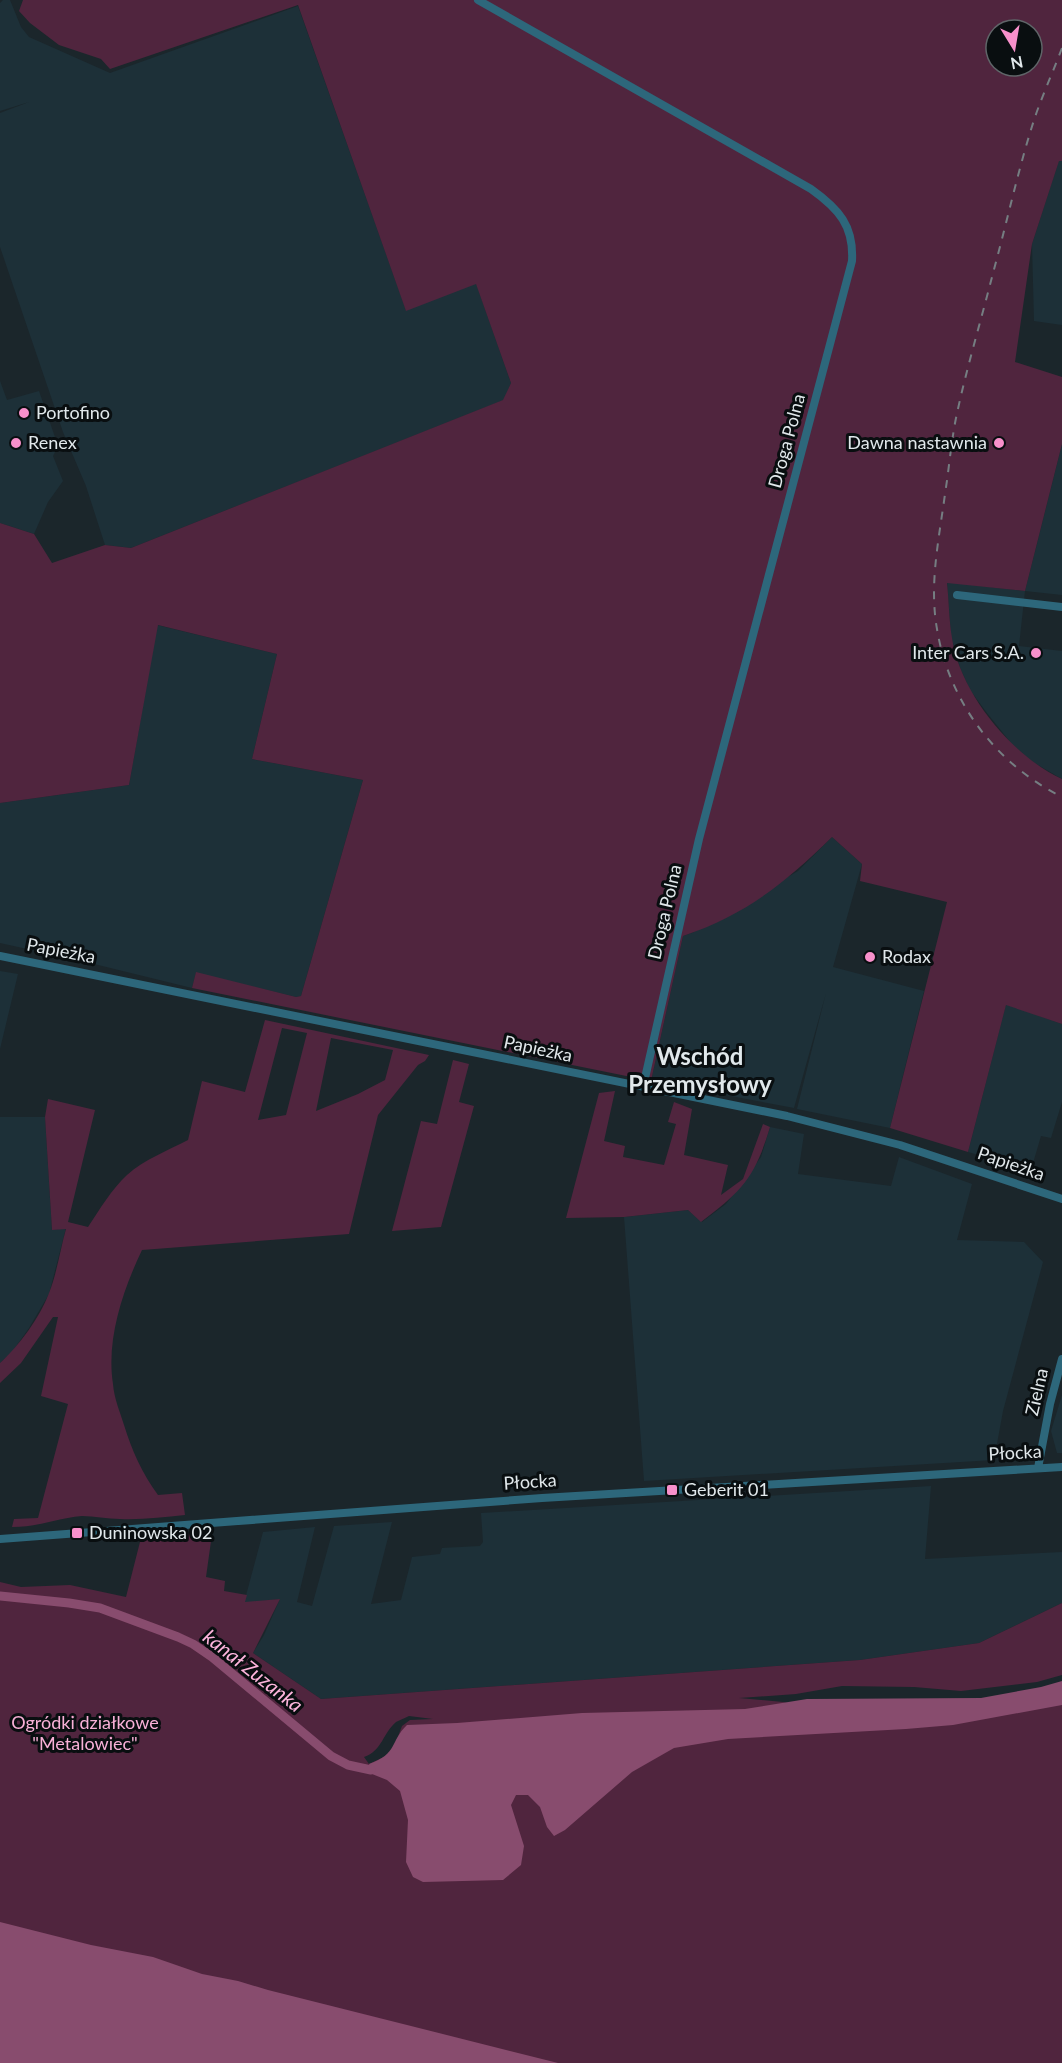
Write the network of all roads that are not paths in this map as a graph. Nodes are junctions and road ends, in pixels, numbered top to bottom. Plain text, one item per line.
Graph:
1 (478, 0) edge
2 (957, 595) dead end
3 (1062, 607) edge
4 (0, 956) edge
5 (643, 1087) junction
6 (1062, 1199) edge
7 (1062, 1359) edge
8 (1062, 1467) edge
9 (1038, 1468) junction
10 (0, 1539) edge

1 - 5 street, Droga Polna
2 - 3 street
4 - 5 street, Papieżka
5 - 6 street, Papieżka
7 - 9 street, Zielna
8 - 9 street, Płocka
9 - 10 street, Płocka

